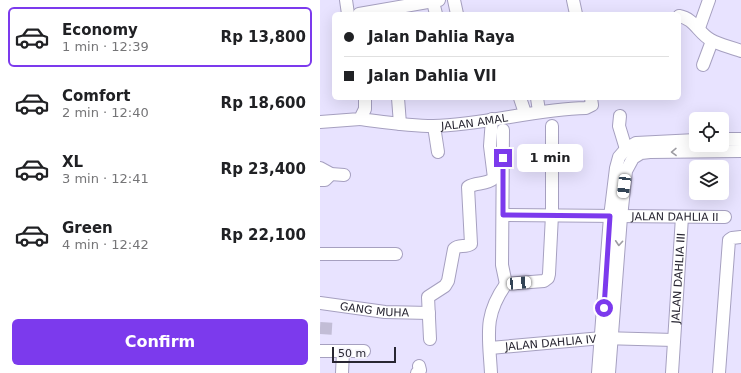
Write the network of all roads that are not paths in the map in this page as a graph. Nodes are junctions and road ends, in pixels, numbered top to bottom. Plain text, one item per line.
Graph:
1 (346, 0) edge
2 (454, 0) edge
3 (573, 0) edge
4 (709, 0) edge
5 (436, 1) edge
6 (348, 12) edge
7 (371, 12) edge
8 (436, 12) edge
9 (457, 12) edge
10 (576, 12) edge
11 (681, 17) edge
12 (699, 28) junction
13 (712, 41) junction
14 (741, 51) edge
15 (703, 65) dead end
16 (365, 100) edge
17 (398, 100) edge
18 (521, 100) edge
19 (538, 100) edge
20 (590, 103) edge
21 (539, 111) junction
22 (525, 113) junction
23 (620, 116) dead end
24 (360, 119) junction
25 (492, 119) junction
26 (320, 122) edge
27 (400, 124) junction
28 (434, 126) junction
29 (552, 126) dead end
30 (503, 130) dead end
31 (729, 139) edge
32 (741, 139) edge
33 (689, 140) edge
34 (626, 149) junction
35 (741, 151) edge
36 (438, 152) dead end
37 (320, 168) edge
38 (331, 174) junction
39 (344, 175) dead end
40 (320, 180) edge
41 (503, 215) junction
42 (552, 215) junction
43 (615, 217) junction
44 (682, 217) junction
45 (725, 217) dead end
46 (741, 237) edge
47 (320, 254) edge
48 (396, 254) dead end
49 (506, 284) junction
50 (320, 303) edge
51 (429, 313) junction
52 (430, 339) dead end
53 (607, 339) junction
54 (674, 340) junction
55 (490, 348) junction
56 (320, 351) edge
57 (364, 351) dead end
58 (343, 352) junction
59 (342, 373) edge
60 (491, 373) edge
61 (598, 373) edge
62 (609, 373) edge
63 (672, 373) edge
64 (719, 373) edge

1 - 6 street
2 - 9 street
3 - 10 street
4 - 12 street
5 - 7 street
5 - 8 street
11 - 12 street
12 - 13 street
13 - 14 street
13 - 15 street
16 - 24 street
17 - 27 street
18 - 22 street
19 - 21 street
20 - 21 street, JALAN AMAL
21 - 22 street, JALAN AMAL
22 - 25 street, JALAN AMAL
23 - 34 street
24 - 26 street, JALAN AMAL
24 - 27 street, JALAN AMAL
25 - 28 street, JALAN AMAL
25 - 51 street
27 - 28 street, JALAN AMAL
28 - 36 street
29 - 42 street
30 - 41 street
31 - 32 street
33 - 34 street
34 - 43 street
35 -> 43 street
37 - 38 street
38 - 39 street
38 - 40 street
41 - 42 street, JALAN DAHLIA II
41 - 49 street
42 - 43 street, JALAN DAHLIA II
42 - 49 street
43 - 44 street, JALAN DAHLIA II
43 - 53 street
44 - 45 street, JALAN DAHLIA II
44 - 54 street, JALAN DAHLIA III
46 - 64 street
47 - 48 street
49 - 55 street
50 - 51 street, GANG MUHA
51 - 52 street
53 - 54 street
53 - 55 street, JALAN DAHLIA IV
53 - 61 street
53 - 62 street
54 - 63 street, JALAN DAHLIA III
55 - 60 street
56 - 58 street
57 - 58 street
58 - 59 street

